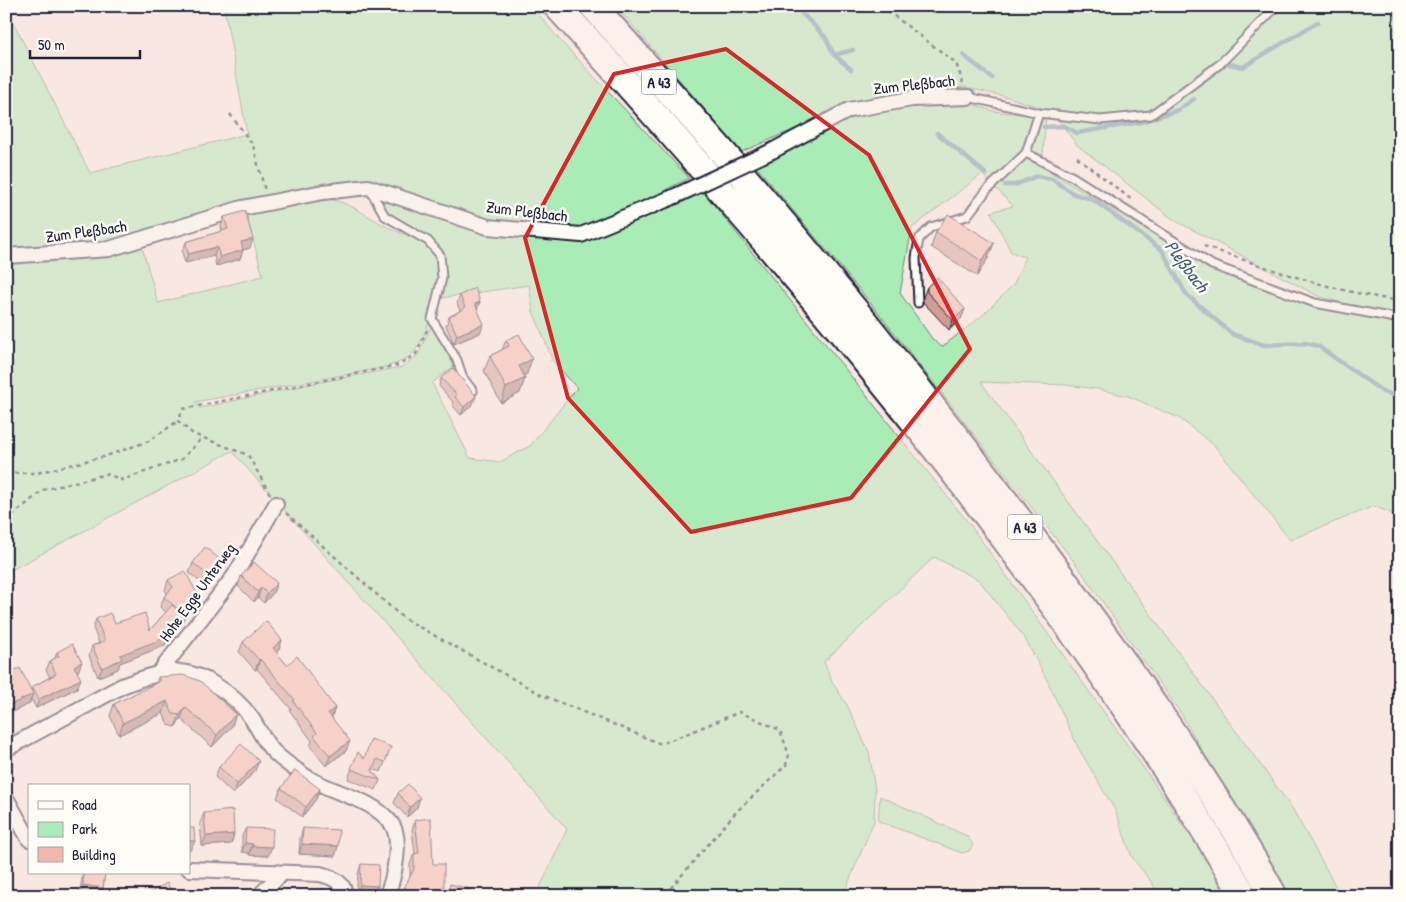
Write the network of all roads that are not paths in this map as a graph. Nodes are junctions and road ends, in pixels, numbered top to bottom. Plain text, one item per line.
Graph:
1 (546, 6) edge
2 (557, 6) edge
3 (593, 6) edge
4 (1277, 6) edge
5 (619, 73) junction
6 (968, 96) joint
7 (1039, 113) junction
8 (1026, 153) junction
9 (368, 187) junction
10 (6, 256) edge
11 (918, 302) dead end
12 (1400, 319) edge
13 (473, 391) edge
14 (276, 504) road end
15 (158, 674) junction
16 (6, 749) edge
17 (6, 798) edge
18 (28, 837) edge
19 (190, 869) edge
20 (280, 874) junction
21 (259, 896) edge
22 (345, 896) edge
23 (386, 896) edge
24 (1244, 896) edge
25 (1274, 896) edge

1 - 5 highway
2 - 5 highway, A 43
3 - 25 highway, A 43
4 - 7 lane
5 - 24 highway, A 43
6 - 7 lane
6 - 9 street, Zum Pleßbach, bridge
7 - 8 lane
8 - 11 lane
8 - 12 lane
9 - 10 street, Zum Pleßbach
9 - 13 lane
14 - 15 street, Hohe Egge Unterweg
15 - 16 street
15 - 23 street
17 - 18 street
19 - 20 street
20 - 21 street
20 - 22 street

